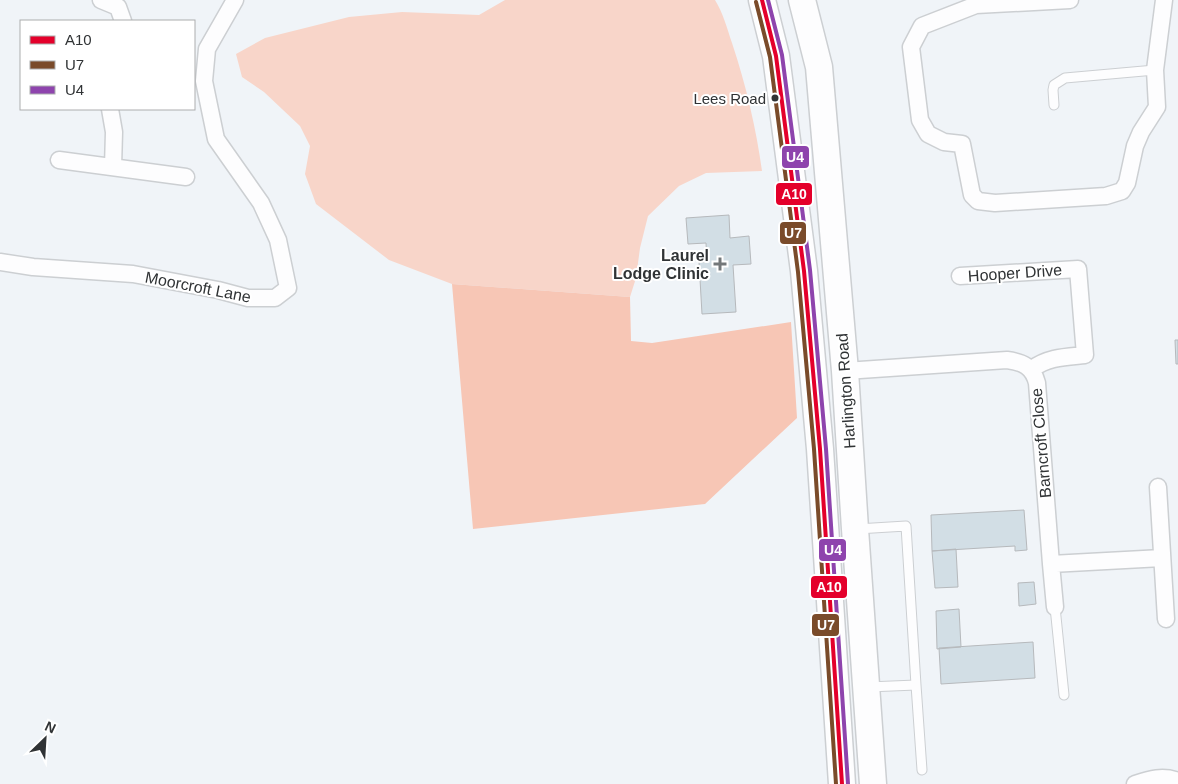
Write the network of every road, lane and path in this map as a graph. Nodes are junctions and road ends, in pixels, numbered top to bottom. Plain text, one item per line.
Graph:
1 (101, 0) edge
2 (235, 0) edge
3 (762, 0) edge
4 (802, 0) edge
5 (1070, 0) edge
6 (1164, 0) edge
7 (976, 3) edge
8 (123, 20) edge
9 (1155, 70) junction
10 (1054, 105) dead end
11 (110, 110) edge
12 (59, 160) dead end
13 (113, 167) junction
14 (186, 177) dead end
15 (0, 262) edge
16 (960, 276) dead end
17 (1032, 369) junction
18 (845, 371) junction
19 (1158, 487) dead end
20 (855, 529) junction
21 (1162, 558) junction
22 (1051, 564) junction
23 (1055, 608) joint
24 (1166, 619) dead end
25 (916, 685) junction
26 (867, 687) junction
27 (1064, 695) dead end
28 (922, 770) dead end
29 (1178, 781) edge
30 (842, 784) edge
31 (873, 784) edge
32 (1135, 784) edge

1 - 8 street
2 - 15 street, Moorcroft Lane
3 - 30 main road, Harlington Road
4 - 18 main road, Harlington Road
5 - 7 street
6 - 9 street
7 - 9 street
9 - 10 lane
11 - 13 street
12 - 13 street
13 - 14 street
16 - 17 street, Hooper Drive
17 - 18 street, Barncroft Close
17 - 22 street, Barncroft Close
18 - 20 main road, Harlington Road
19 - 21 street
20 - 25 lane
20 - 26 main road, Harlington Road
21 - 22 street
21 - 24 street
22 - 23 street, Barncroft Close
23 - 27 lane
25 - 26 lane
25 - 28 lane
26 - 31 main road, Harlington Road
29 - 32 street

